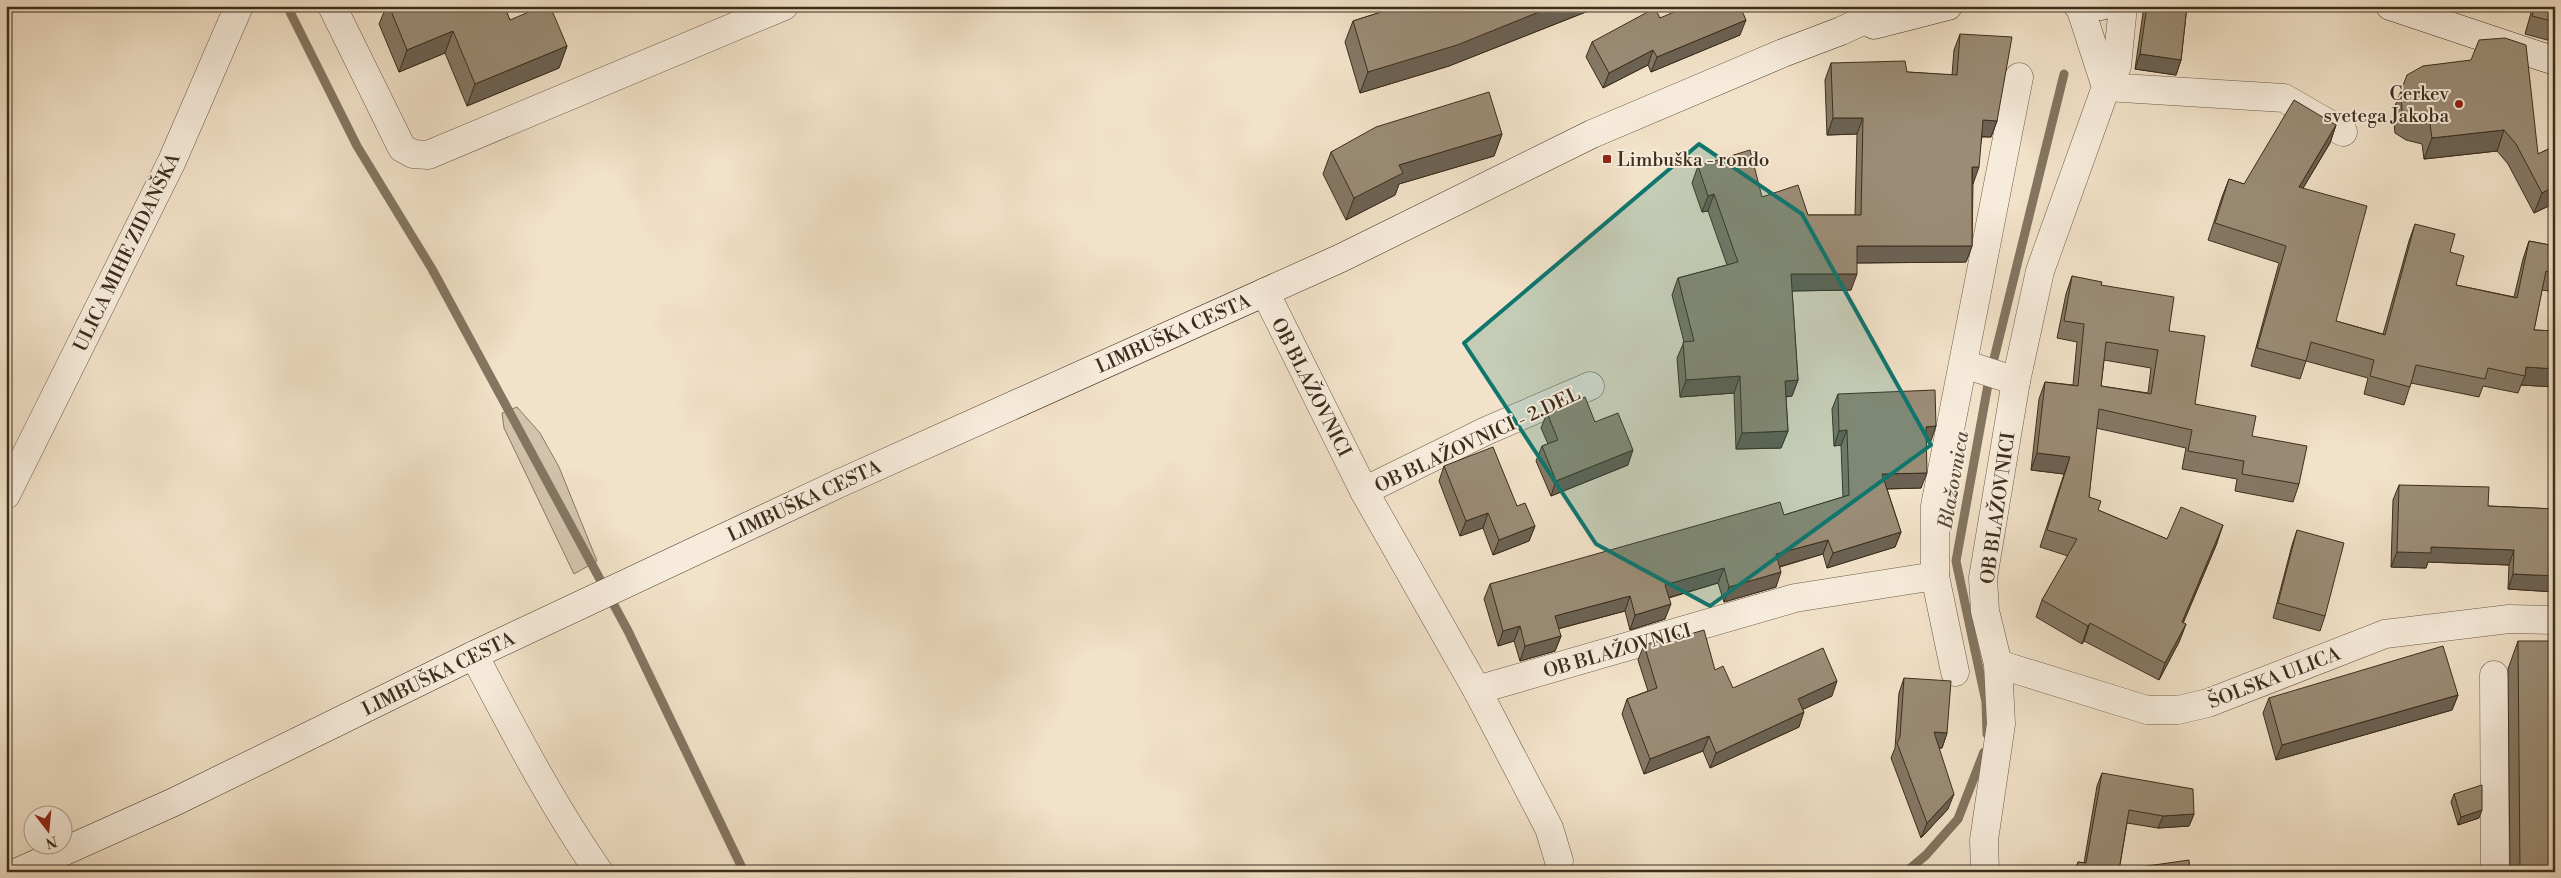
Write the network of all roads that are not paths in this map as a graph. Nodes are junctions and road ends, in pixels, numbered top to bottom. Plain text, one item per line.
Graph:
1 (238, 6) edge
2 (332, 6) edge
3 (784, 6) edge
4 (1894, 6) edge
5 (1948, 6) edge
6 (2079, 6) edge
7 (2101, 6) edge
8 (2123, 6) edge
9 (2390, 6) edge
10 (1841, 31) junction
11 (2555, 60) edge
12 (2019, 77) dead end
13 (2106, 87) junction
14 (2343, 132) dead end
15 (1265, 292) junction
16 (1968, 366) junction
17 (2010, 380) junction
18 (1590, 386) dead end
19 (1364, 492) junction
20 (6, 495) edge
21 (1935, 576) junction
22 (2555, 620) edge
23 (474, 655) junction
24 (1998, 664) junction
25 (1955, 672) dead end
26 (2494, 675) dead end
27 (1477, 690) junction
28 (1559, 861) dead end
29 (18, 872) edge
30 (599, 872) edge
31 (1985, 872) edge
32 (2495, 872) edge

1 - 20 street, ULICA MIHE ZIDANŠKA
2 - 3 street
4 - 10 street
5 - 10 street
6 - 7 street
6 - 13 street
8 - 13 street, OB BLAŽOVNICI
9 - 11 street
10 - 15 street, LIMBUŠKA CESTA
12 - 16 street
13 - 14 street
13 - 17 street, OB BLAŽOVNICI
15 - 19 street, OB BLAŽOVNICI
15 - 23 street, LIMBUŠKA CESTA
16 - 17 street
16 - 21 street
17 - 24 street, OB BLAŽOVNICI
18 - 19 street, OB BLAŽOVNICI - 2.DEL
19 - 27 street, OB BLAŽOVNICI
21 - 25 street
21 - 27 street, OB BLAŽOVNICI
22 - 24 street, ŠOLSKA ULICA
23 - 29 street, LIMBUŠKA CESTA
23 - 30 street
24 - 31 street, OB BLAŽOVNICI
26 - 32 street
27 - 28 street, OB BLAŽOVNICI

